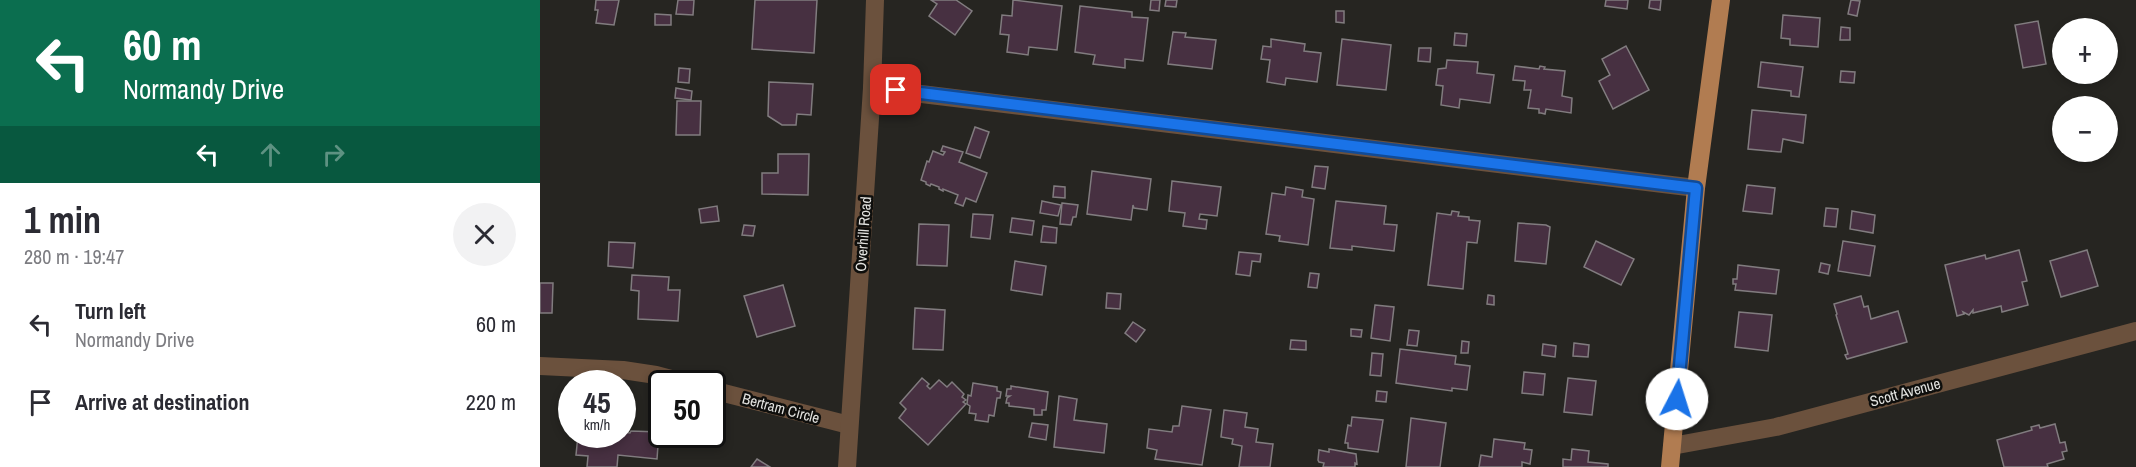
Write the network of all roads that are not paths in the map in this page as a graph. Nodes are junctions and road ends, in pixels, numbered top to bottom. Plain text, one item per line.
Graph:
1 (875, 0) edge
2 (1721, 0) edge
3 (872, 88) junction
4 (1696, 188) junction
5 (2136, 331) edge
6 (540, 366) edge
7 (648, 374) edge
8 (726, 394) edge
9 (849, 425) junction
10 (1672, 446) junction
11 (847, 467) edge
12 (1670, 467) edge

1 - 3 street, Overhill Road
2 - 4 main road
3 - 4 street
3 - 9 street, Overhill Road
4 - 10 main road
5 - 10 street, Scott Avenue
6 - 7 street
8 - 9 street, Bertram Circle
9 - 11 street, Overhill Road
10 - 12 main road

